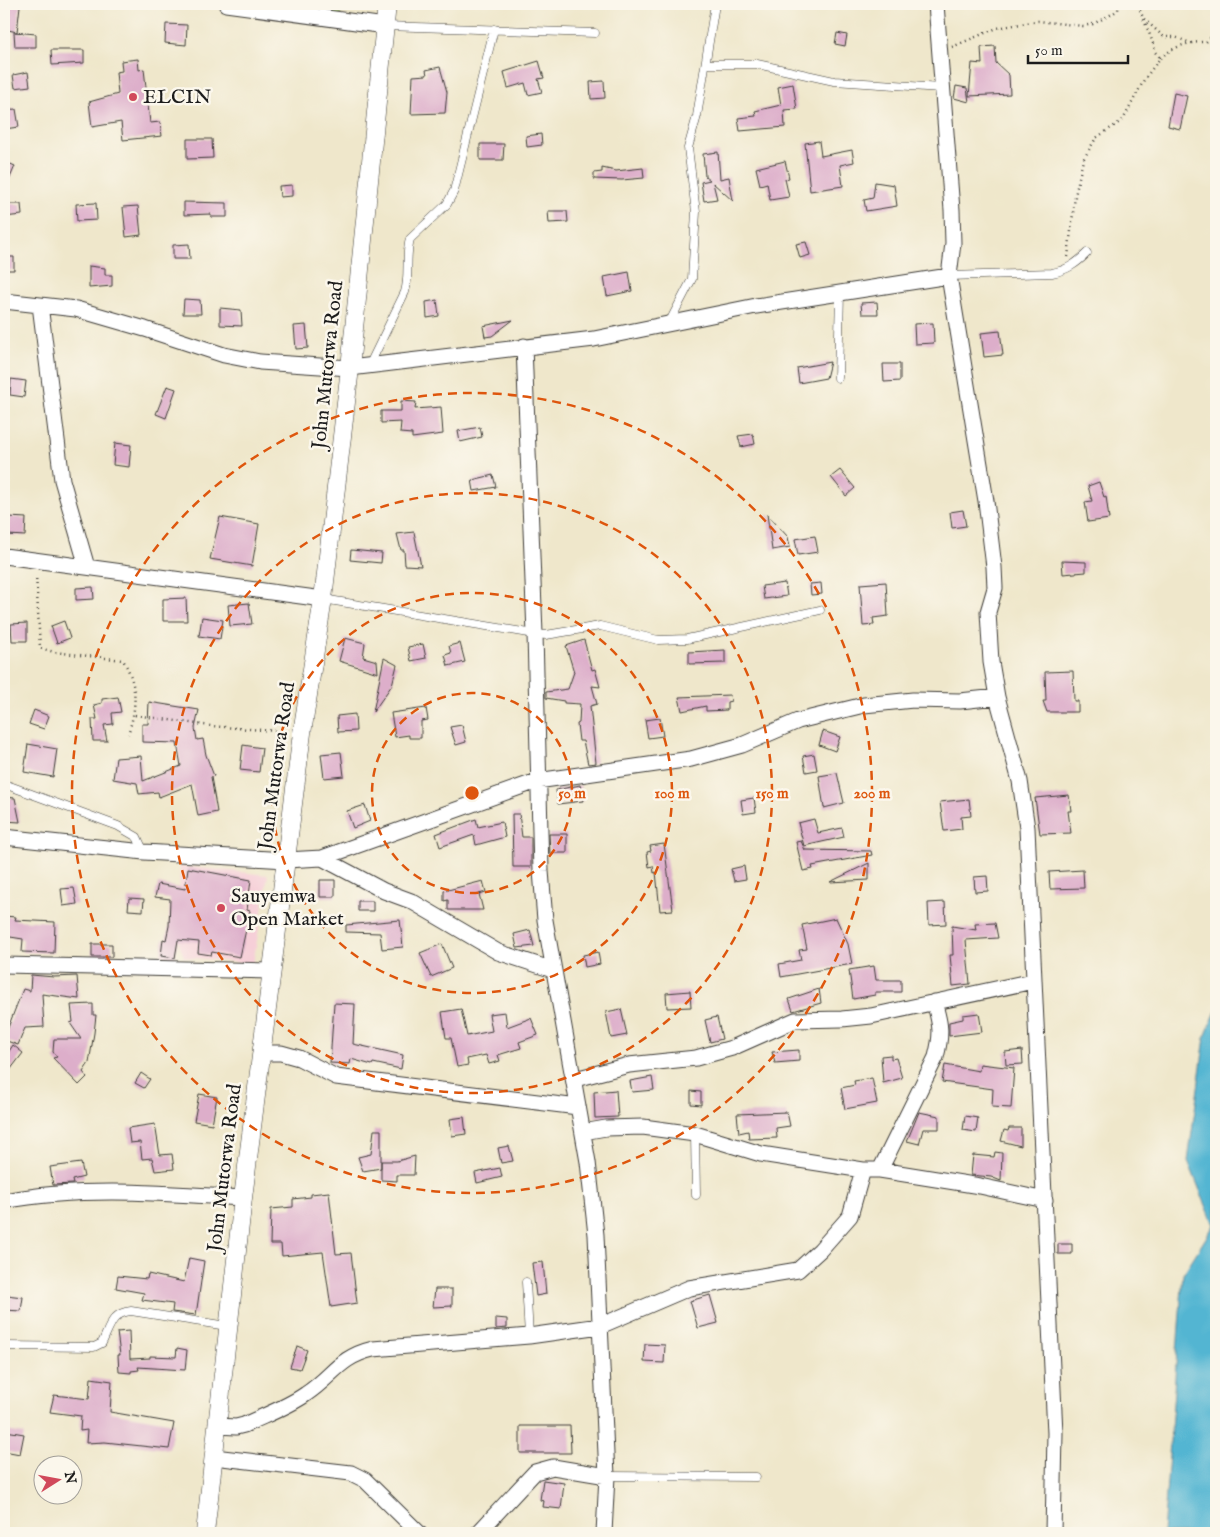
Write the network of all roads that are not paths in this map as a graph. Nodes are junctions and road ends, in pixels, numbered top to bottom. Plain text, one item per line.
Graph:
1 (226, 4) edge
2 (387, 4) edge
3 (715, 4) edge
4 (936, 4) edge
5 (385, 26) junction
6 (494, 29) junction
7 (595, 33) dead end
8 (706, 64) junction
9 (941, 88) junction
10 (1086, 253) dead end
11 (948, 276) junction
12 (840, 292) junction
13 (4, 301) edge
14 (40, 304) junction
15 (668, 325) junction
16 (524, 346) junction
17 (369, 366) junction
18 (350, 368) junction
19 (838, 378) dead end
20 (4, 556) edge
21 (87, 567) junction
22 (323, 599) junction
23 (820, 610) dead end
24 (535, 634) junction
25 (997, 697) junction
26 (537, 781) junction
27 (7, 784) dead end
28 (4, 837) edge
29 (144, 852) junction
30 (322, 858) junction
31 (286, 860) junction
32 (4, 965) edge
33 (554, 970) junction
34 (272, 971) junction
35 (1033, 981) junction
36 (934, 1002) junction
37 (262, 1053) junction
38 (575, 1079) junction
39 (578, 1107) junction
40 (583, 1132) junction
41 (695, 1134) junction
42 (863, 1170) junction
43 (880, 1170) junction
44 (696, 1195) dead end
45 (243, 1198) junction
46 (1045, 1200) junction
47 (4, 1201) edge
48 (526, 1282) dead end
49 (226, 1326) junction
50 (600, 1326) junction
51 (529, 1336) junction
52 (4, 1346) edge
53 (217, 1426) junction
54 (214, 1457) junction
55 (607, 1476) junction
56 (756, 1477) dead end
57 (205, 1533) edge
58 (419, 1533) edge
59 (478, 1533) edge
60 (604, 1533) edge
61 (1053, 1533) edge

1 - 5 street
2 - 5 street, John Mutorwa Road
3 - 8 lane
4 - 9 street
5 - 6 lane
5 - 18 street, John Mutorwa Road
6 - 7 lane
6 - 17 lane
8 - 9 lane
8 - 15 lane
9 - 11 street
10 - 11 lane
11 - 12 street
11 - 25 street
12 - 15 street
12 - 19 lane
13 - 14 street
14 - 18 street
14 - 21 street
15 - 16 street
16 - 17 street
16 - 24 street
17 - 18 street
18 - 22 street, John Mutorwa Road
20 - 21 street
21 - 22 street
22 - 24 lane
22 - 31 street, John Mutorwa Road
23 - 24 lane
24 - 26 street
25 - 26 street
25 - 35 street
26 - 30 street
26 - 33 street
27 - 29 lane
28 - 29 street
29 - 31 street
30 - 31 street
30 - 33 street
31 - 34 street, John Mutorwa Road
32 - 34 street
33 - 38 street
34 - 37 street, John Mutorwa Road
35 - 36 street
35 - 46 street
36 - 38 street
36 - 43 street
37 - 39 street
37 - 45 street, John Mutorwa Road
38 - 39 street
39 - 40 street
40 - 41 street
40 - 50 street
41 - 42 street
41 - 44 lane
42 - 43 street
42 - 50 street
43 - 46 street
45 - 47 street
45 - 49 street, John Mutorwa Road
46 - 61 street
48 - 51 lane
49 - 52 lane
49 - 53 street, John Mutorwa Road
50 - 51 street
50 - 55 street
51 - 53 street
53 - 54 street, John Mutorwa Road
54 - 57 street, John Mutorwa Road
54 - 58 street
55 - 56 lane
55 - 59 street
55 - 60 street

